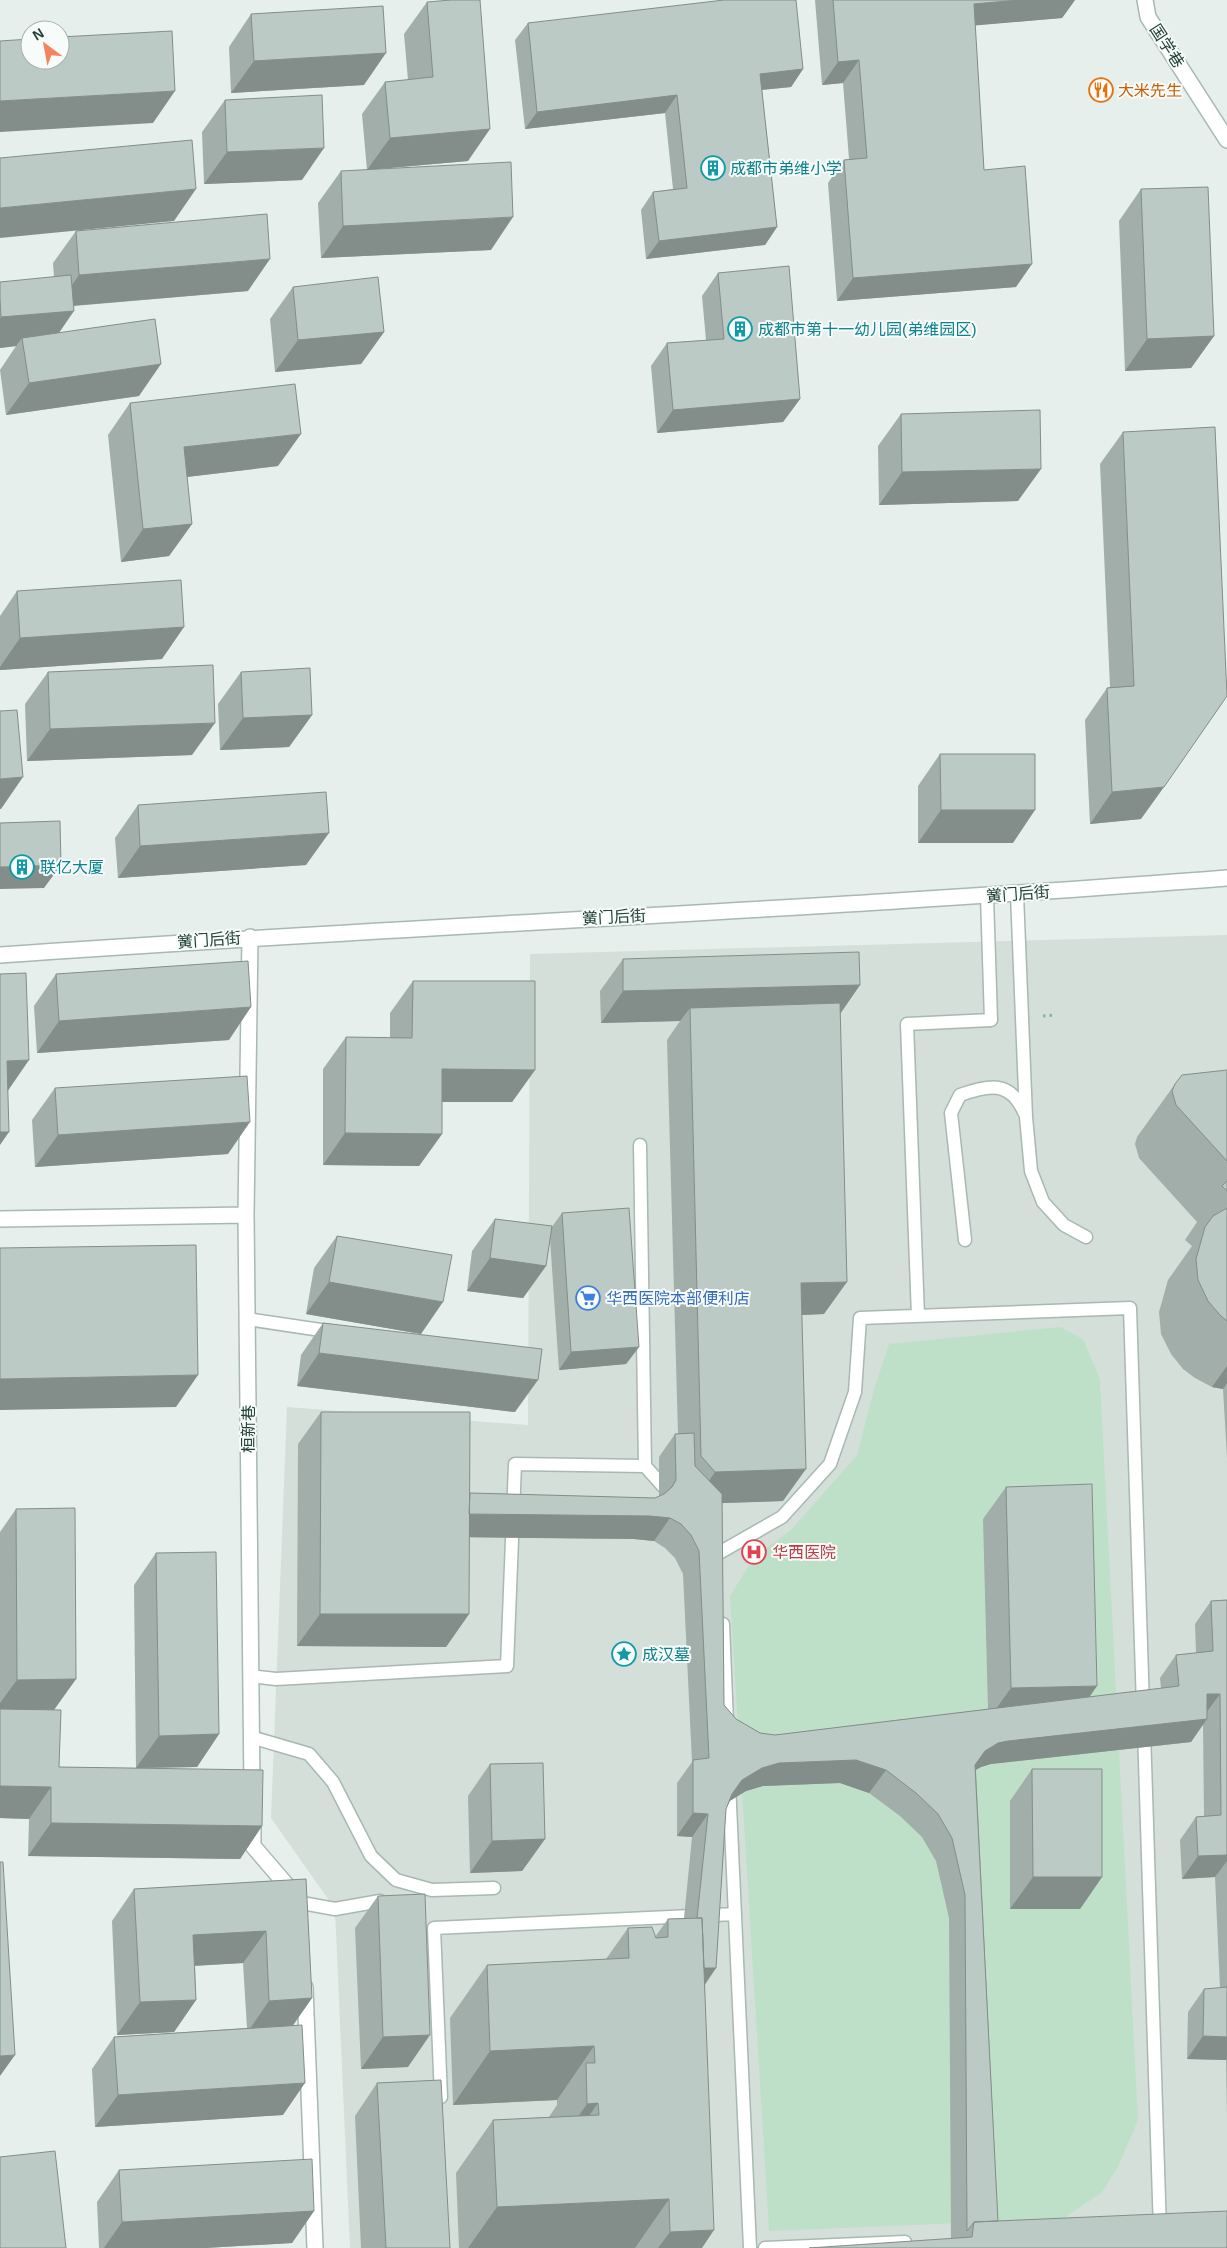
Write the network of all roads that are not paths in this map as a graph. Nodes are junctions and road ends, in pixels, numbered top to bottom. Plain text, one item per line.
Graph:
1 (1145, 0) edge
2 (1227, 140) edge
3 (1227, 878) edge
4 (1017, 894) junction
5 (987, 896) junction
6 (250, 937) junction
7 (0, 955) edge
8 (1026, 1117) junction
9 (640, 1145) dead end
10 (246, 1215) junction
11 (0, 1218) edge
12 (1086, 1237) dead end
13 (965, 1240) dead end
14 (918, 1316) junction
15 (247, 1319) junction
16 (342, 1333) edge
17 (646, 1466) junction
18 (676, 1502) edge
19 (718, 1553) edge
20 (722, 1611) edge
21 (250, 1676) junction
22 (251, 1737) junction
23 (728, 1738) edge
24 (729, 1767) edge
25 (494, 1888) dead end
26 (302, 1903) joint
27 (403, 1913) edge
28 (735, 1914) junction
29 (305, 1967) edge
30 (442, 2108) edge
31 (1160, 2231) edge
32 (913, 2242) edge
33 (315, 2248) edge
34 (750, 2248) edge
35 (765, 2248) edge

1 - 2 street, 国学巷
3 - 4 street, 黉门后街
4 - 5 street, 黉门后街
4 - 8 lane
5 - 6 street, 黉门后街
5 - 14 lane
6 - 7 street, 黉门后街
6 - 10 street, 桓新巷
8 - 12 lane
8 - 13 lane
9 - 17 lane
10 - 11 street
10 - 15 street, 桓新巷
14 - 19 lane
14 - 31 lane
15 - 16 lane
15 - 21 street, 桓新巷
17 - 18 lane
17 - 21 lane
20 - 23 lane
21 - 22 street, 桓新巷
22 - 25 lane
22 - 26 street, 桓新巷
24 - 28 lane
26 - 27 lane
28 - 30 lane
28 - 34 lane
29 - 33 street
32 - 35 lane

